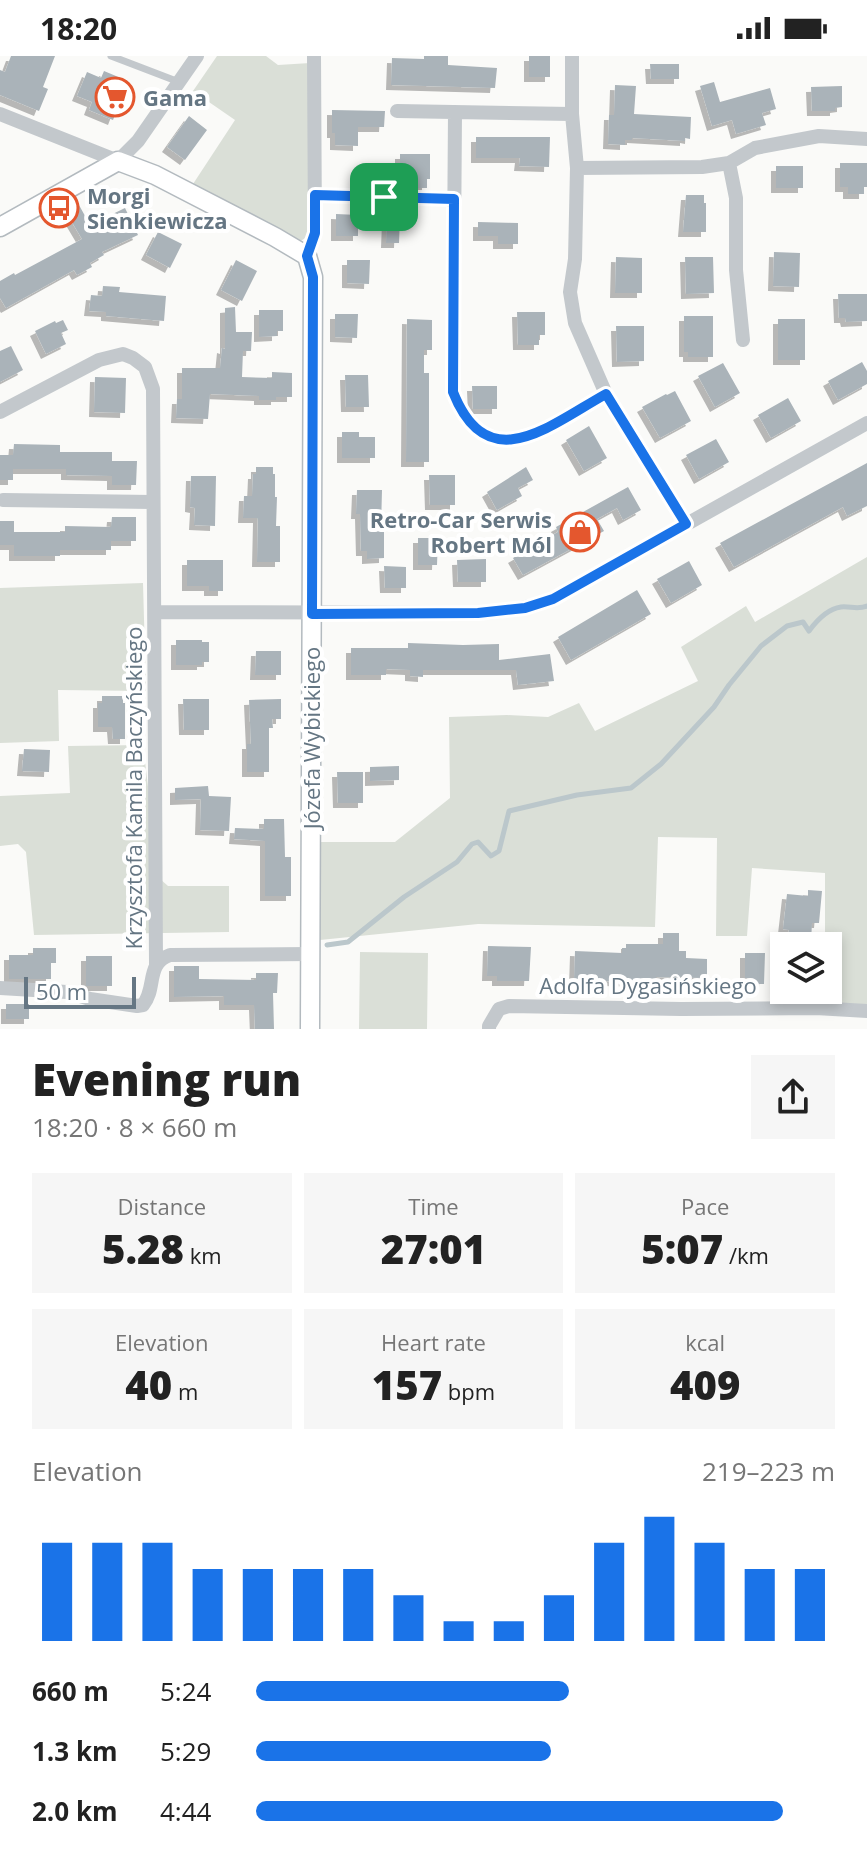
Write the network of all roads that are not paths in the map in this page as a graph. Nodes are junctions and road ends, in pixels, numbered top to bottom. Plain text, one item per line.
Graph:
1 (111, 56) edge
2 (197, 56) edge
3 (314, 56) edge
4 (572, 56) edge
5 (179, 82) junction
6 (397, 111) dead end
7 (455, 112) junction
8 (0, 114) edge
9 (572, 114) junction
10 (867, 139) edge
11 (118, 161) junction
12 (729, 163) junction
13 (577, 168) junction
14 (315, 195) junction
15 (454, 199) junction
16 (0, 227) edge
17 (307, 256) junction
18 (743, 340) dead end
19 (606, 394) junction
20 (0, 412) edge
21 (867, 423) edge
22 (3, 500) dead end
23 (152, 502) junction
24 (686, 524) junction
25 (155, 612) junction
26 (312, 614) junction
27 (310, 954) junction
28 (156, 964) junction
29 (0, 988) edge
30 (867, 1011) edge
31 (310, 1029) edge
32 (489, 1029) edge

1 - 5 lane
2 - 5 street
3 - 14 street, Józefa Wybickiego
4 - 9 street
5 - 11 street
6 - 7 street
7 - 9 street
7 - 15 street
8 - 11 street
9 - 13 street
10 - 12 street
11 - 16 street
11 - 17 street
12 - 13 street
12 - 18 street
13 - 19 street
14 - 15 street
14 - 17 street, Józefa Wybickiego
15 - 19 street
17 - 26 street, Józefa Wybickiego
19 - 24 street
20 - 23 street, Krzysztofa Kamila Baczyńskiego
21 - 24 street
22 - 23 street
23 - 25 street, Krzysztofa Kamila Baczyńskiego
24 - 26 street
25 - 26 street
25 - 28 street, Krzysztofa Kamila Baczyńskiego
26 - 27 street, Józefa Wybickiego
27 - 28 street, Krzysztofa Kamila Baczyńskiego
27 - 31 street, Józefa Wybickiego
28 - 29 street, Krzysztofa Kamila Baczyńskiego
30 - 32 street, Adolfa Dygasińskiego

